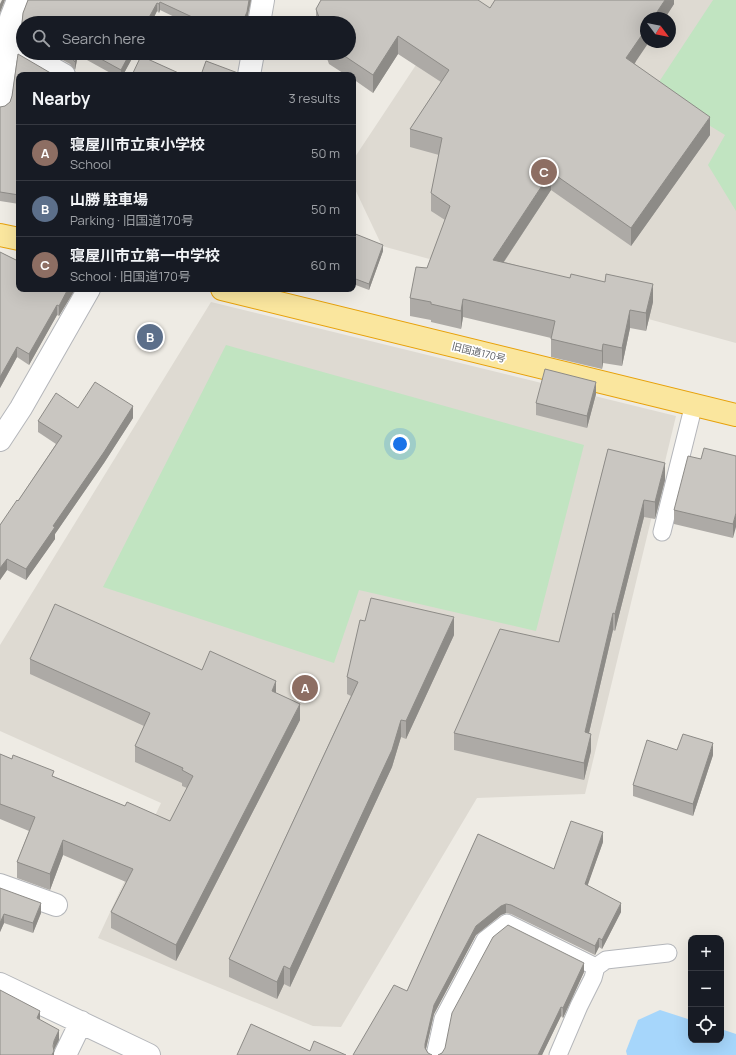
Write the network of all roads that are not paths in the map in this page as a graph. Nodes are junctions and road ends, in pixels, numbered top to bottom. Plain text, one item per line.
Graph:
1 (18, 0) edge
2 (263, 0) edge
3 (260, 16) edge
4 (14, 47) edge
5 (37, 60) edge
6 (252, 60) edge
7 (59, 72) edge
8 (250, 72) edge
9 (0, 103) edge
10 (0, 235) edge
11 (16, 238) edge
12 (87, 292) edge
13 (234, 292) edge
14 (694, 404) junction
15 (736, 415) edge
16 (0, 440) edge
17 (662, 532) dead end
18 (0, 885) edge
19 (56, 905) dead end
20 (668, 953) dead end
21 (596, 967) junction
22 (0, 984) edge
23 (81, 1022) junction
24 (65, 1055) edge
25 (149, 1055) edge
26 (435, 1055) edge
27 (558, 1055) edge

1 - 4 street
2 - 3 street
4 - 9 street
5 - 7 street
6 - 8 street
10 - 11 highway
12 - 16 street
13 - 14 highway, 旧国道170号
14 - 15 highway, 旧国道170号
14 - 17 lane
18 - 19 street
20 - 21 lane
21 - 26 lane
21 - 27 lane
22 - 23 street
23 - 24 street
23 - 25 street

